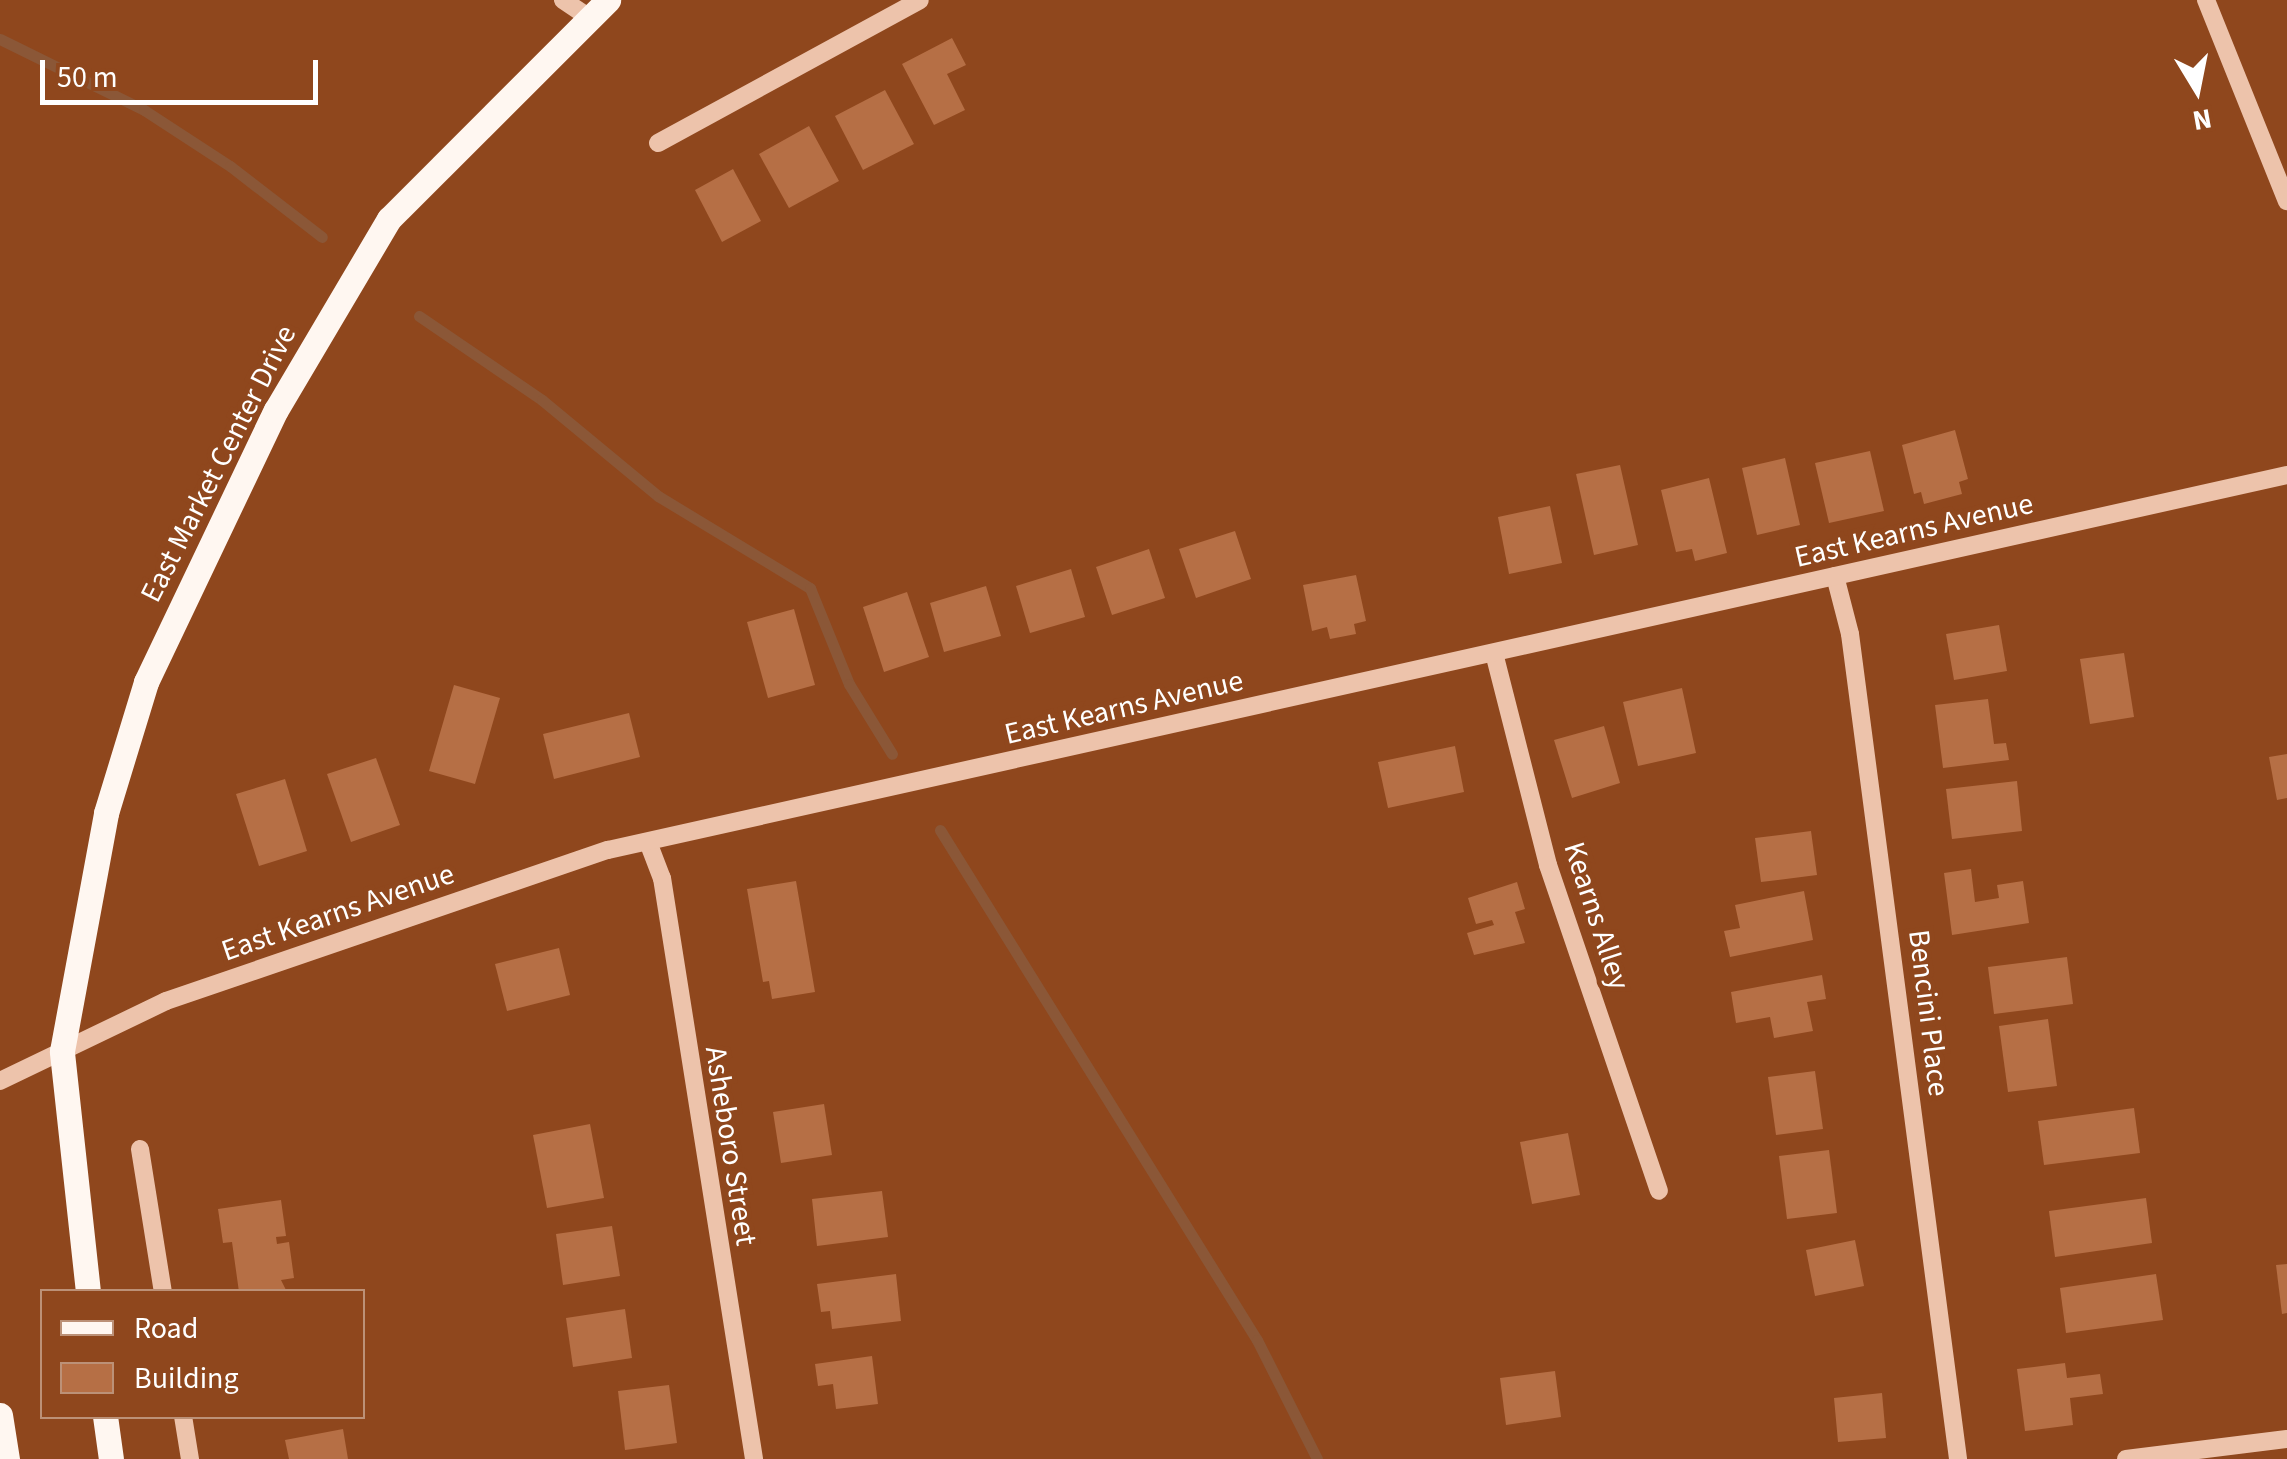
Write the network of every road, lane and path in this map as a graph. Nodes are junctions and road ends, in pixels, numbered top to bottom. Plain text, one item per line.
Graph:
1 (563, 0) edge
2 (920, 0) edge
3 (2206, 0) edge
4 (600, 10) edge
5 (658, 144) dead end
6 (2287, 201) edge
7 (2287, 476) edge
8 (1835, 576) junction
9 (1494, 653) junction
10 (648, 842) junction
11 (62, 1050) junction
12 (0, 1081) edge
13 (140, 1149) dead end
14 (1659, 1191) dead end
15 (88, 1289) edge
16 (163, 1289) edge
17 (0, 1415) edge
18 (105, 1419) edge
19 (183, 1419) edge
20 (2287, 1439) edge
21 (7, 1459) edge
22 (111, 1459) edge
23 (190, 1459) edge
24 (754, 1459) edge
25 (1958, 1459) edge
26 (2126, 1459) edge

1 - 4 street
2 - 5 street
3 - 6 street
4 - 11 main road, East Market Center Drive
7 - 8 street, East Kearns Avenue
8 - 9 street, East Kearns Avenue
8 - 25 street, Bencini Place
9 - 10 street, East Kearns Avenue
9 - 14 street, Kearns Alley
10 - 11 street, East Kearns Avenue
10 - 24 street, Asheboro Street
11 - 12 street, East Kearns Avenue
11 - 15 main road, East Market Center Drive
13 - 16 street
17 - 21 main road
18 - 22 main road
19 - 23 street
20 - 26 street

